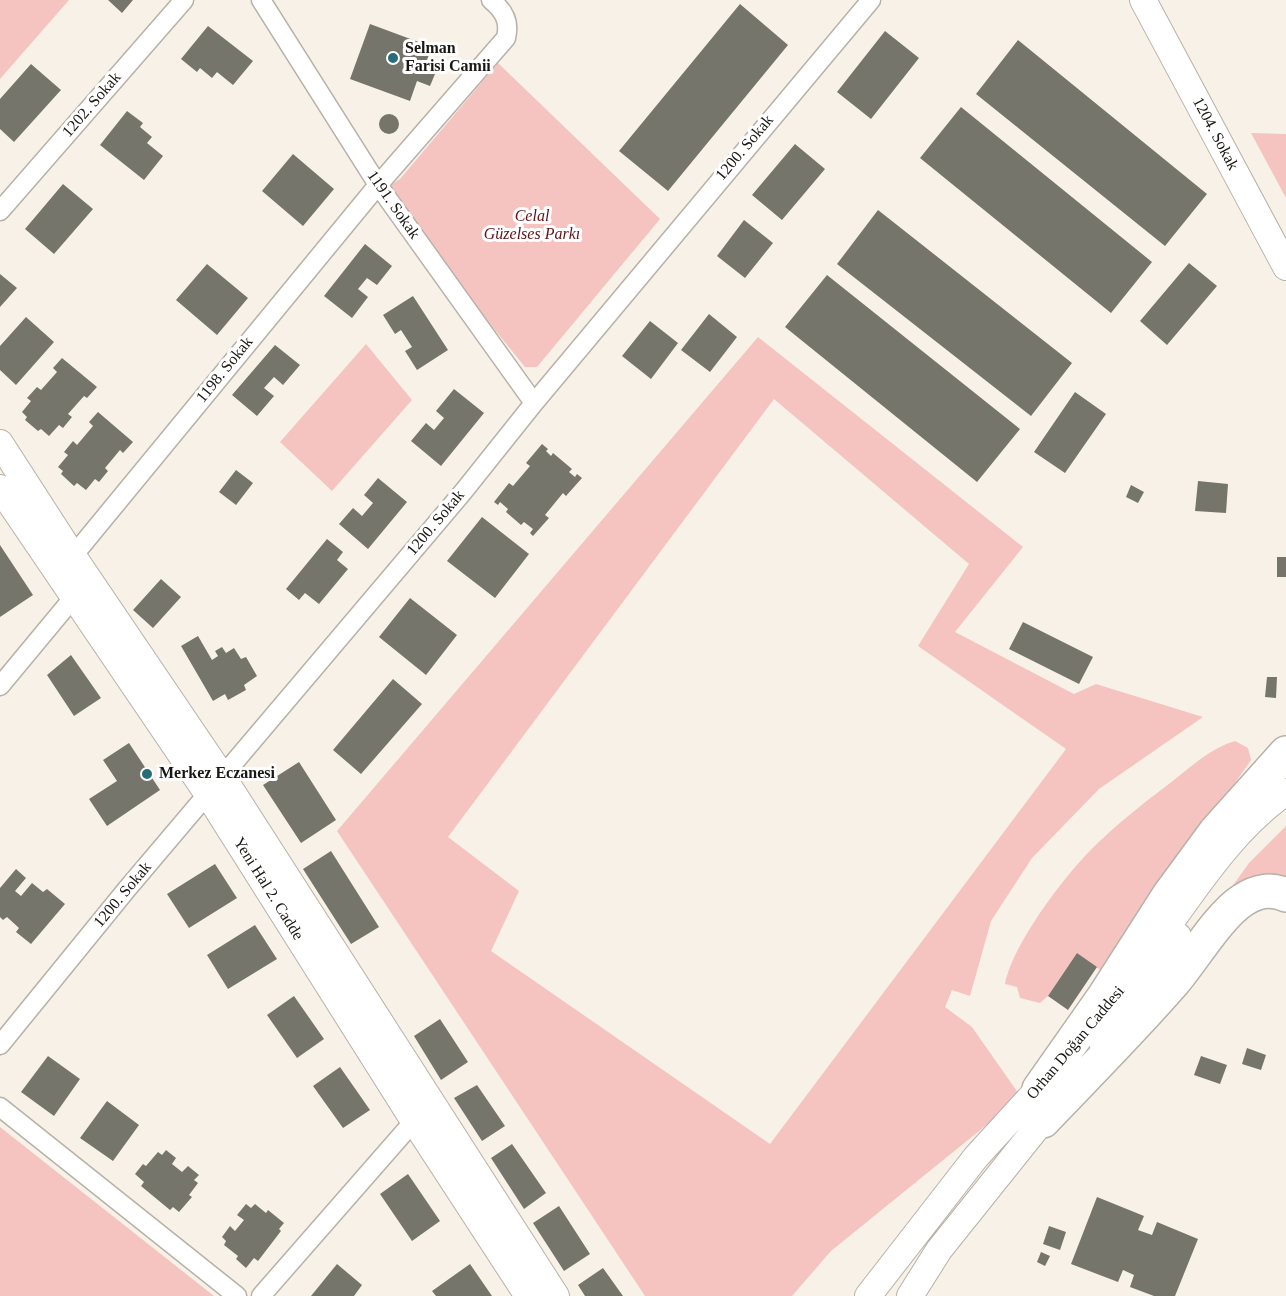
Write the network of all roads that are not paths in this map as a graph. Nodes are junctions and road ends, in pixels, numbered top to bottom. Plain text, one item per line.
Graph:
1 (183, 0) edge
2 (261, 0) edge
3 (491, 0) edge
4 (871, 0) edge
5 (1143, 0) edge
6 (378, 185) junction
7 (0, 211) edge
8 (1286, 267) edge
9 (534, 403) junction
10 (0, 443) edge
11 (0, 488) edge
12 (73, 556) junction
13 (74, 598) junction
14 (0, 686) edge
15 (1286, 753) edge
16 (214, 784) junction
17 (1286, 792) edge
18 (1286, 809) edge
19 (1286, 895) edge
20 (0, 1045) edge
21 (1039, 1089) junction
22 (0, 1107) edge
23 (414, 1121) junction
24 (1043, 1121) junction
25 (237, 1296) edge
26 (261, 1296) edge
27 (528, 1296) edge
28 (556, 1296) edge
29 (868, 1296) edge
30 (910, 1296) edge

1 - 7 street, 1202. Sokak
2 - 6 street, 1191. Sokak
3 - 6 street, 1198. Sokak
4 - 9 street, 1200. Sokak
5 - 8 street, 1204. Sokak
6 - 9 street, 1191. Sokak
6 - 12 street, 1198. Sokak
9 - 16 street, 1200. Sokak
10 - 12 street
11 - 13 street, Yeni Hal 2. Cadde
12 - 16 street
13 - 14 street
13 - 16 street, Yeni Hal 2. Cadde
15 - 21 highway
16 - 20 street, 1200. Sokak
16 - 23 street, Yeni Hal 2. Cadde
16 - 28 street
17 - 21 street, Orhan Doğan Caddesi
18 - 24 street, Orhan Doğan Caddesi
19 - 24 highway
21 - 29 street, Orhan Doğan Caddesi
22 - 25 street
23 - 26 street
23 - 27 street, Yeni Hal 2. Cadde
24 - 30 street, Orhan Doğan Caddesi

